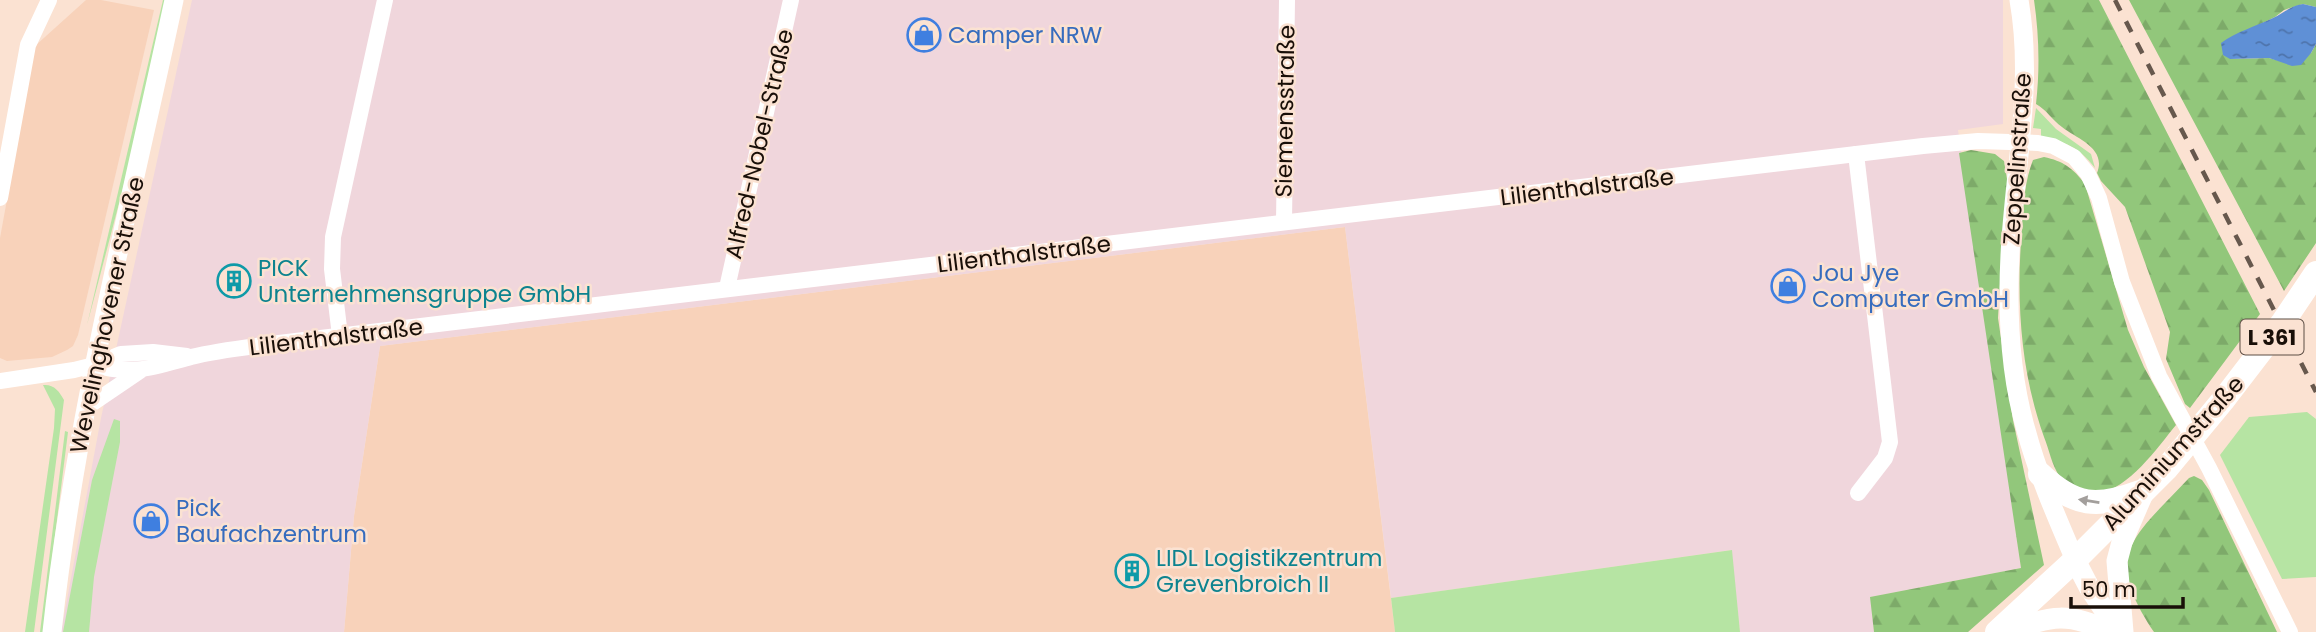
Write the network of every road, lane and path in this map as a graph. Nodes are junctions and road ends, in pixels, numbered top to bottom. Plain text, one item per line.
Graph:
1 (49, 0) edge
2 (174, 0) edge
3 (385, 0) edge
4 (791, 0) edge
5 (1287, 0) edge
6 (2019, 0) edge
7 (2021, 141) junction
8 (1856, 154) junction
9 (0, 198) edge
10 (1284, 222) junction
11 (2316, 273) edge
12 (727, 288) junction
13 (340, 335) junction
14 (192, 357) junction
15 (94, 365) junction
16 (142, 369) junction
17 (0, 381) edge
18 (87, 407) junction
19 (2040, 474) junction
20 (2149, 486) junction
21 (1858, 493) dead end
22 (2075, 560) junction
23 (52, 632) edge
24 (1997, 632) edge
25 (2010, 632) edge
26 (2110, 632) edge
27 (2121, 632) edge
28 (2290, 632) edge

1 - 9 street
2 - 15 street, Wevelinghovener Straße
3 - 13 street
4 - 12 street, Alfred-Nobel-Straße
5 - 10 street, Siemensstraße
6 - 7 street, Zeppelinstraße
7 - 8 street, Lilienthalstraße
7 - 19 street, Zeppelinstraße
7 - 28 street, Lilienthalstraße
8 - 10 street, Lilienthalstraße
8 - 21 street
10 - 12 street, Lilienthalstraße
11 - 20 main road, Aluminiumstraße / L 361
12 - 13 street, Lilienthalstraße
13 - 14 street, Lilienthalstraße
14 - 15 street, Lilienthalstraße
14 - 16 street, Lilienthalstraße
15 - 16 street, Lilienthalstraße
15 - 17 street, Lilienthalstraße
15 - 18 street, Wevelinghovener Straße
16 - 18 street, Lilienthalstraße
18 - 23 street, Wevelinghovener Straße
20 -> 19 main road
19 - 22 street, Zeppelinstraße
20 - 22 main road, Aluminiumstraße / L 361
20 - 27 main road
22 - 24 main road, L 361
22 - 27 main road
25 - 26 main road

